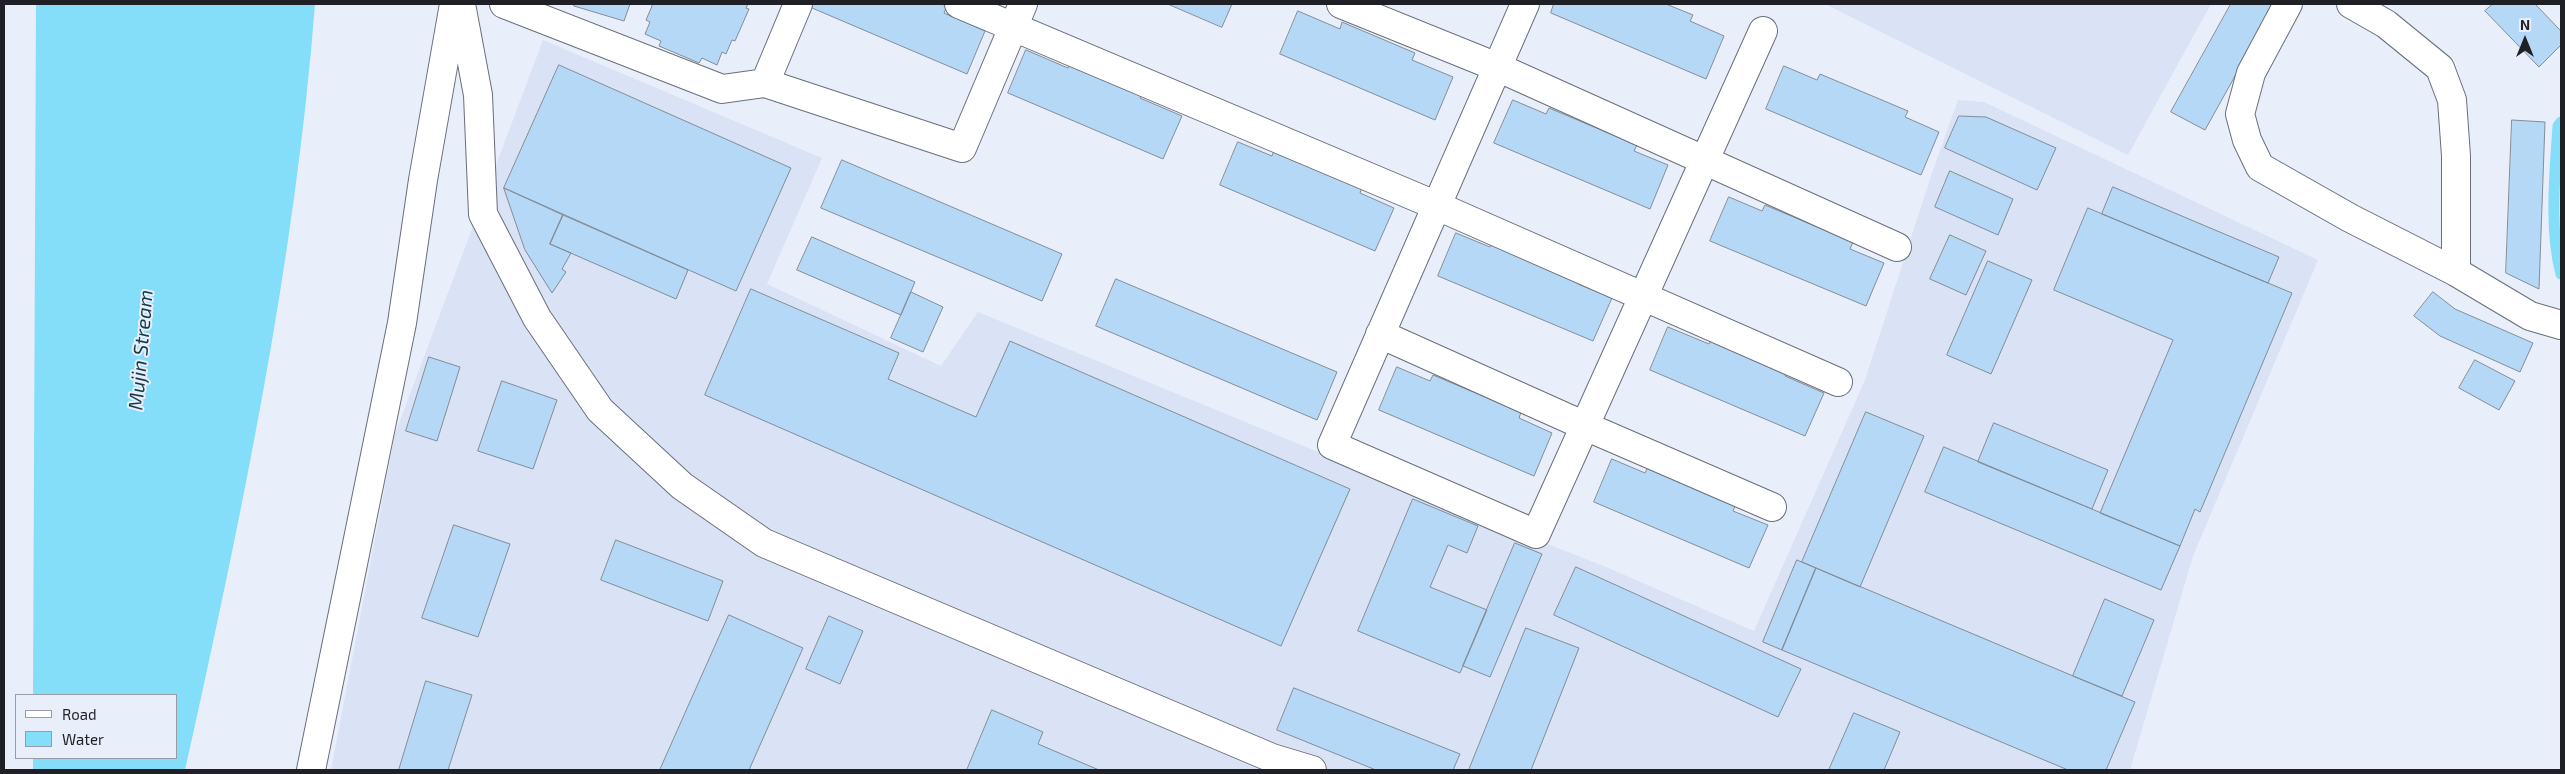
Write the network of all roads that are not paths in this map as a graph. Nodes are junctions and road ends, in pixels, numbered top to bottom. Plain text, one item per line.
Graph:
1 (454, 4) edge
2 (461, 4) edge
3 (504, 4) edge
4 (798, 4) edge
5 (959, 4) edge
6 (1341, 4) edge
7 (1525, 4) edge
8 (2288, 4) edge
9 (2351, 4) edge
10 (1019, 15) edge
11 (1763, 30) dead end
12 (1496, 67) junction
13 (765, 83) junction
14 (1705, 159) junction
15 (1435, 205) junction
16 (1897, 247) dead end
17 (2456, 272) junction
18 (1643, 295) junction
19 (2561, 325) edge
20 (1380, 334) junction
21 (1838, 382) dead end
22 (1585, 426) junction
23 (1772, 507) dead end
24 (311, 770) edge
25 (1312, 770) edge

1 - 24 street
2 - 25 street
3 - 13 street
4 - 13 street
5 - 10 street
6 - 12 street
7 - 12 street
8 - 17 street
9 - 17 street
10 - 13 street
10 - 15 street
11 - 14 street
12 - 14 street
12 - 15 street
14 - 16 street
14 - 18 street
15 - 18 street
15 - 20 street
17 - 19 street
18 - 21 street
18 - 22 street
20 - 22 street
20 - 22 street
22 - 23 street

